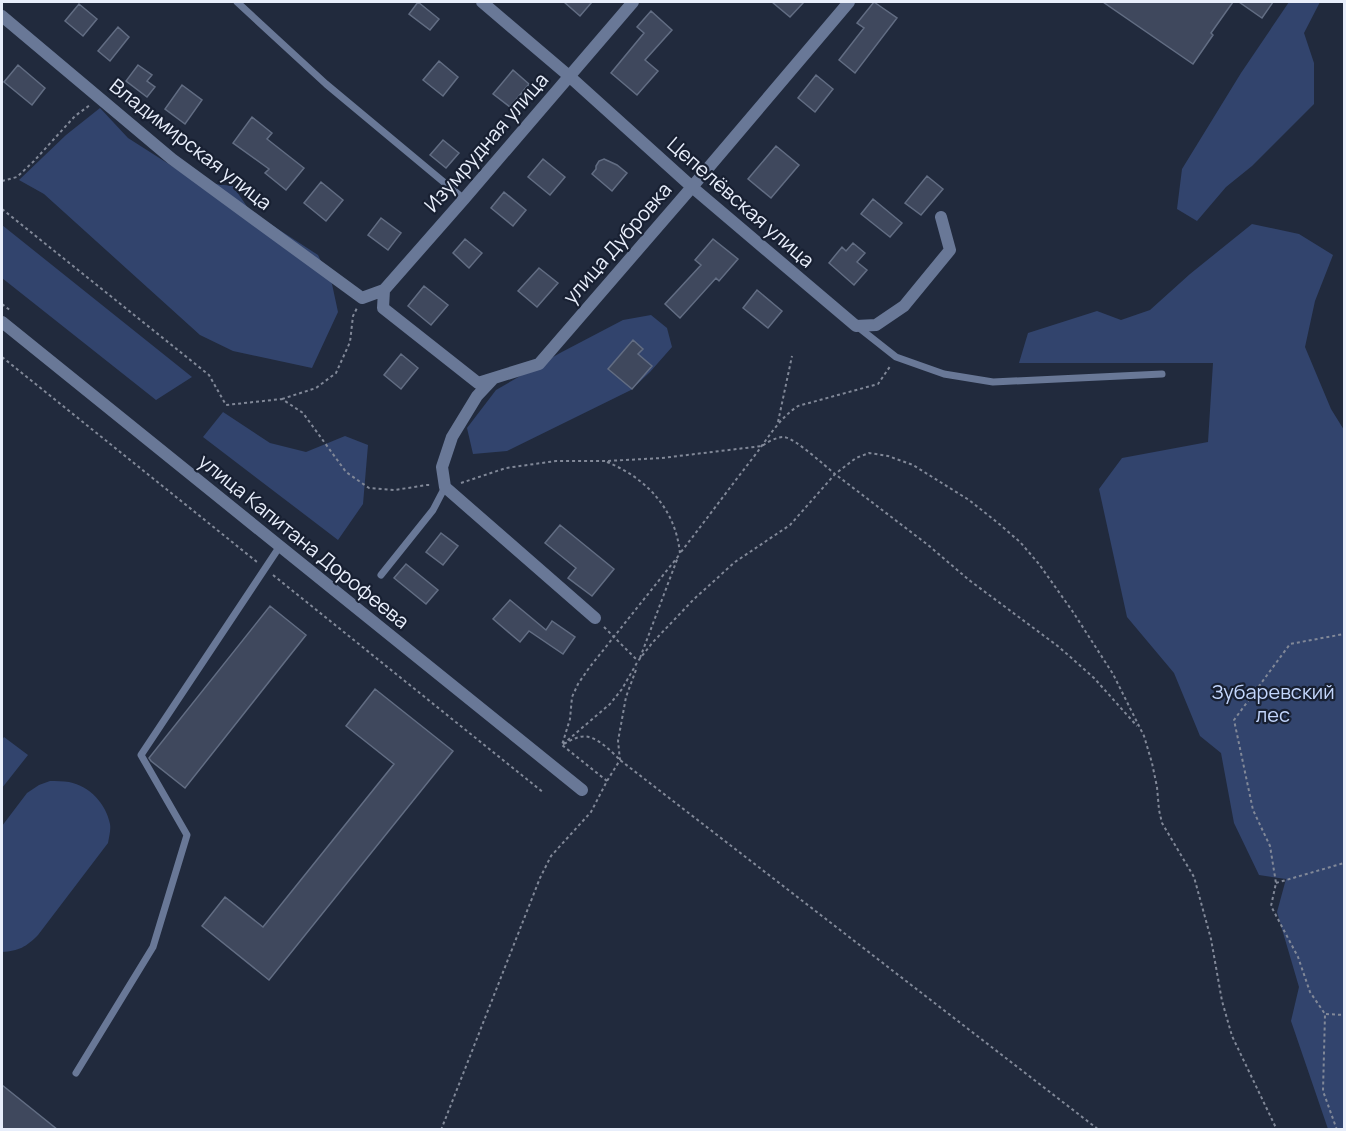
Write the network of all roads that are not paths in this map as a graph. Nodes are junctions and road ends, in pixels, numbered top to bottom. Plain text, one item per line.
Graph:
1 (237, 2) edge
2 (482, 2) edge
3 (633, 2) edge
4 (849, 2) edge
5 (2, 16) edge
6 (569, 76) junction
7 (692, 187) junction
8 (464, 199) junction
9 (941, 217) dead end
10 (384, 290) junction
11 (2, 322) edge
12 (856, 326) junction
13 (1162, 374) dead end
14 (494, 378) junction
15 (445, 487) junction
16 (280, 546) junction
17 (381, 575) dead end
18 (595, 618) road end
19 (582, 790) dead end
20 (76, 1073) dead end

1 - 8 lane
2 - 6 street, Цепелёвская улица
3 - 6 street, Изумрудная улица
4 - 7 street, улица Дубровка
5 - 10 street, Владимирская улица
6 - 7 street, Цепелёвская улица
6 - 8 street, Изумрудная улица
7 - 12 street, Цепелёвская улица
7 - 14 street, улица Дубровка
8 - 10 street, Изумрудная улица
9 - 12 street
10 - 14 street, улица Дубровка
11 - 16 street, улица Капитана Дорофеева
12 - 13 lane
14 - 15 street
15 - 17 lane
15 - 18 street
16 - 19 street, улица Капитана Дорофеева
16 - 20 lane

